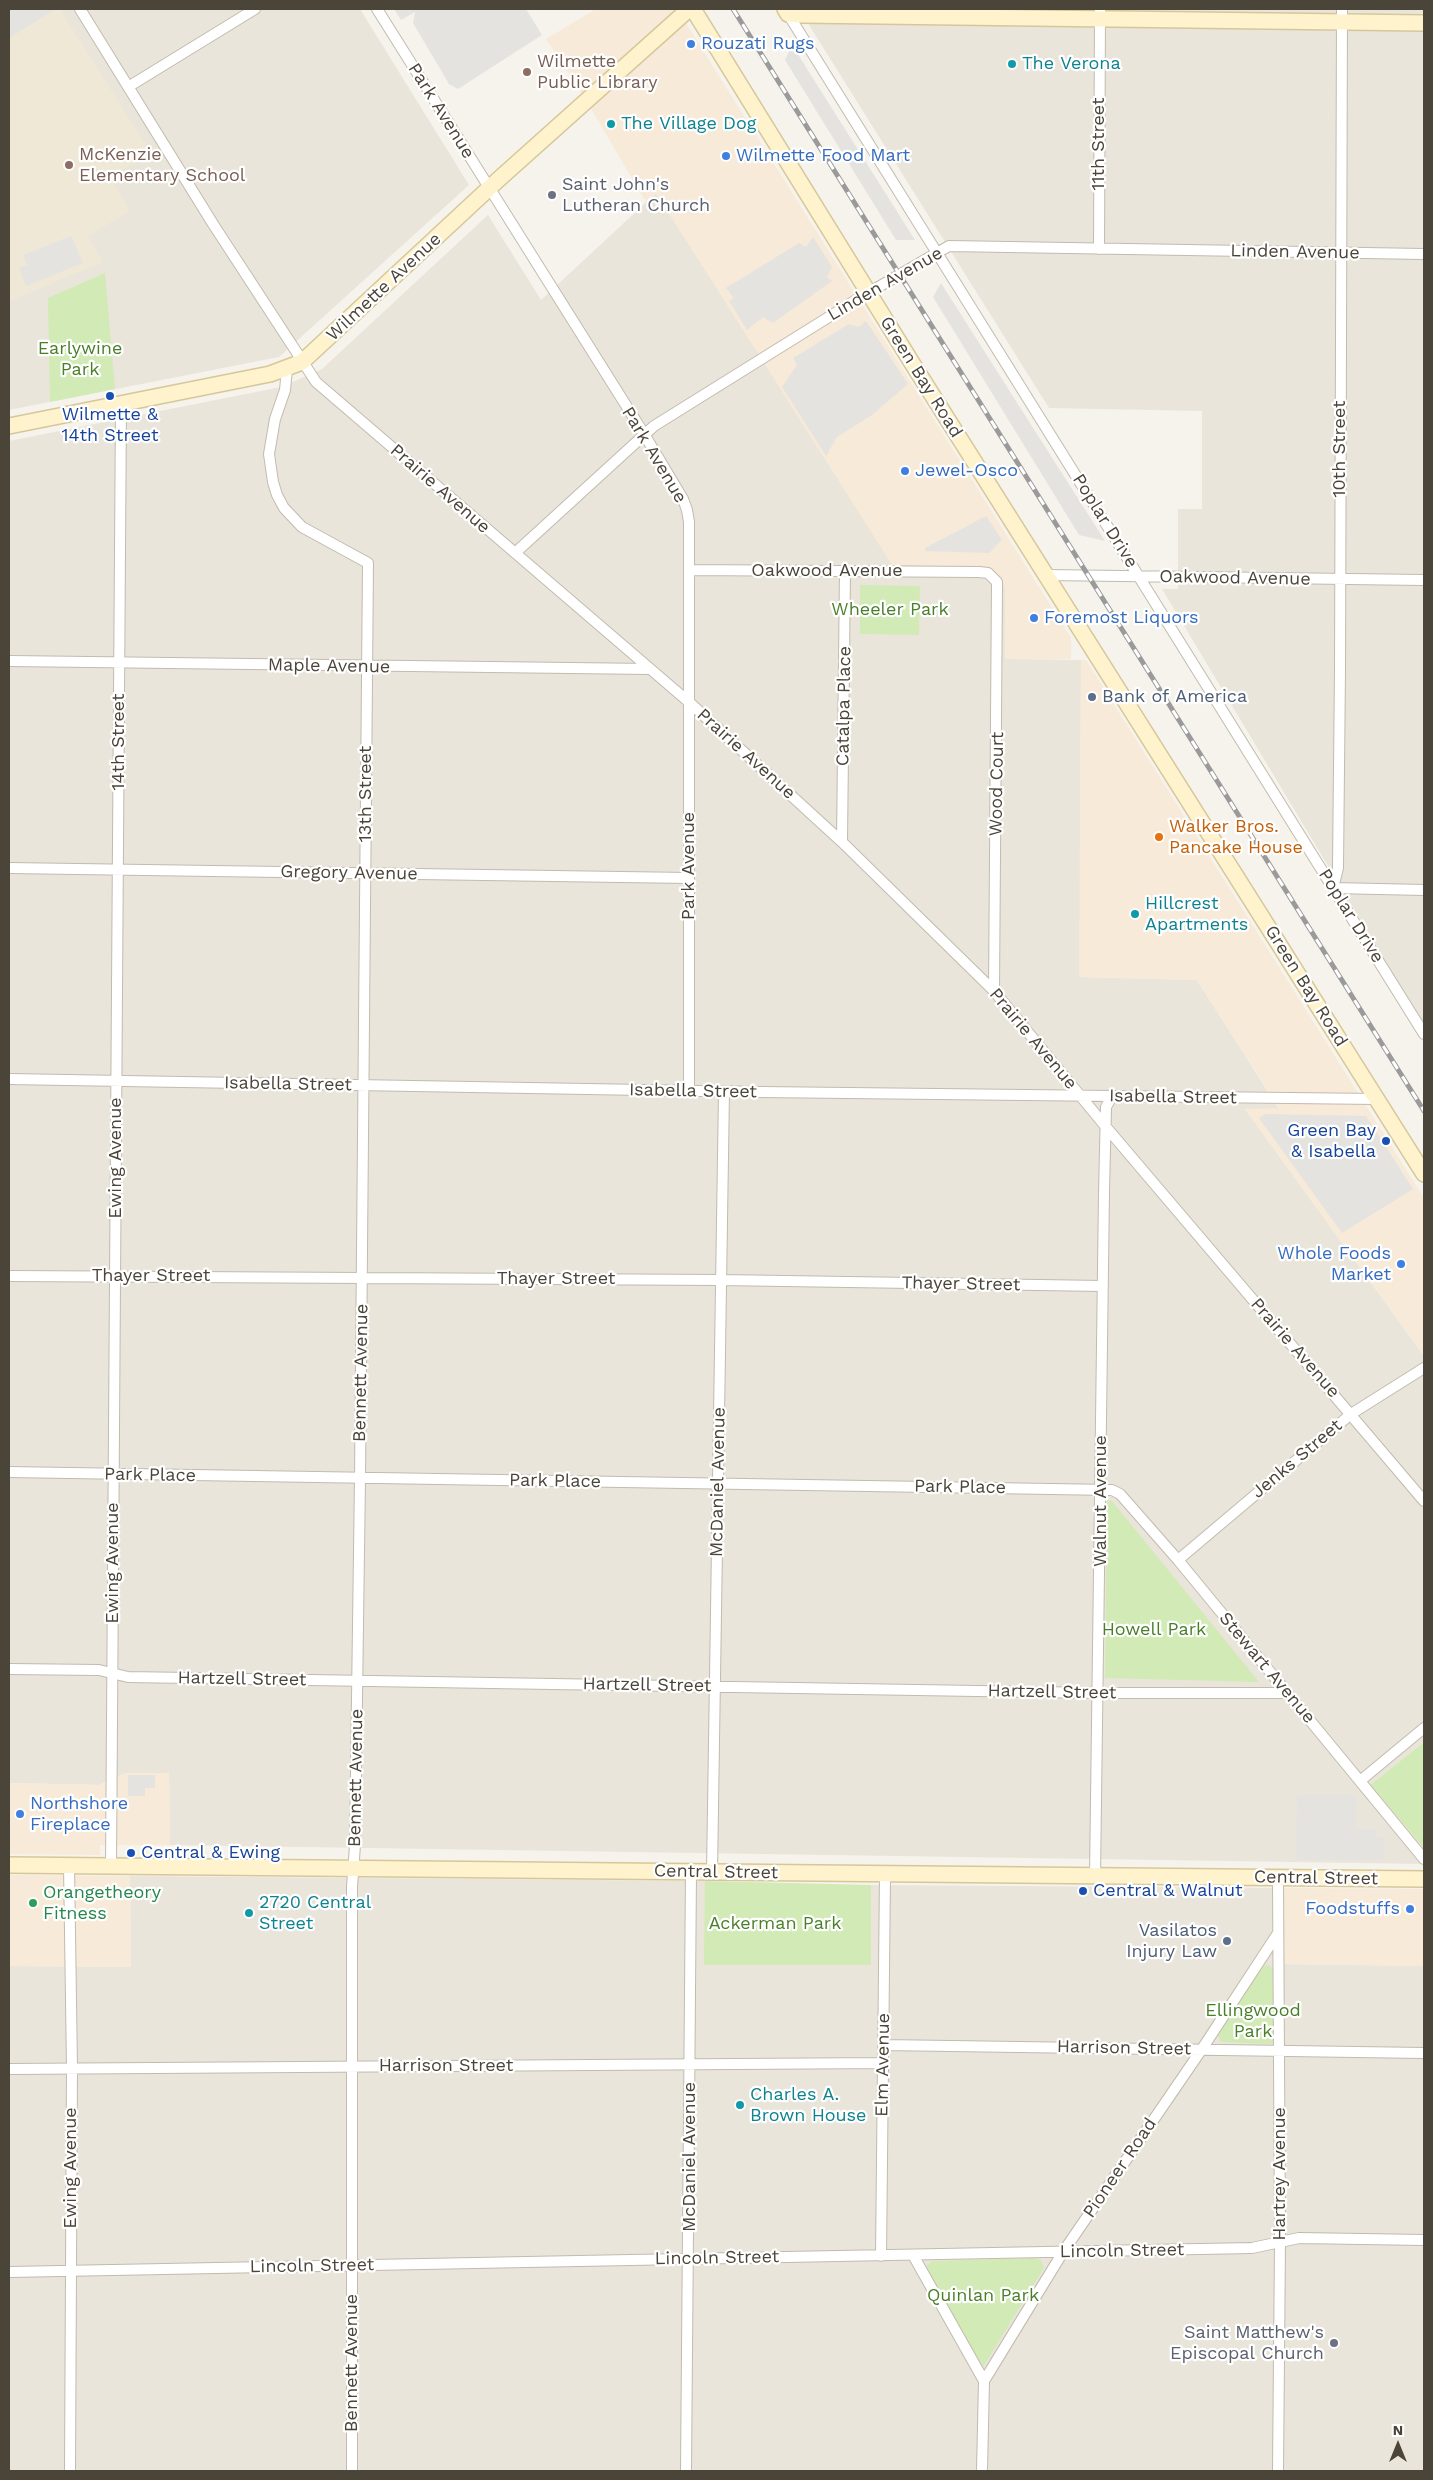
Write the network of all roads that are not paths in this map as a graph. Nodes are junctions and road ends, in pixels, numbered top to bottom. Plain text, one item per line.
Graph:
1 (80, 9) edge
2 (256, 9) edge
3 (377, 9) edge
4 (689, 9) edge
5 (694, 9) edge
6 (786, 12) edge
7 (1100, 14) edge
8 (1342, 16) edge
9 (1424, 24) edge
10 (128, 87) junction
11 (489, 189) junction
12 (1099, 249) junction
13 (937, 252) junction
14 (1340, 252) junction
15 (1424, 254) edge
16 (868, 292) junction
17 (302, 362) junction
18 (287, 369) junction
19 (121, 404) junction
20 (9, 426) edge
21 (644, 434) junction
22 (515, 553) junction
23 (689, 570) junction
24 (846, 570) junction
25 (1046, 575) junction
26 (1138, 576) junction
27 (994, 577) joint
28 (1339, 579) junction
29 (1424, 580) edge
30 (9, 661) edge
31 (119, 662) junction
32 (367, 666) junction
33 (650, 669) junction
34 (690, 703) junction
35 (842, 842) junction
36 (9, 868) edge
37 (118, 869) junction
38 (366, 873) junction
39 (689, 878) junction
40 (1333, 888) junction
41 (1424, 890) edge
42 (994, 992) junction
43 (1424, 1034) edge
44 (9, 1079) edge
45 (117, 1080) junction
46 (364, 1085) junction
47 (689, 1091) junction
48 (724, 1092) junction
49 (1082, 1096) junction
50 (1112, 1096) junction
51 (1378, 1100) junction
52 (1106, 1127) junction
53 (1424, 1174) edge
54 (9, 1276) edge
55 (116, 1276) junction
56 (362, 1277) junction
57 (721, 1280) junction
58 (1102, 1286) junction
59 (1424, 1368) edge
60 (1351, 1414) junction
61 (9, 1472) edge
62 (114, 1474) junction
63 (360, 1478) junction
64 (718, 1483) junction
65 (1102, 1489) junction
66 (1424, 1501) edge
67 (1178, 1560) junction
68 (9, 1668) edge
69 (113, 1673) junction
70 (357, 1681) junction
71 (715, 1686) junction
72 (1098, 1693) junction
73 (1287, 1693) junction
74 (1424, 1728) edge
75 (1360, 1781) junction
76 (1424, 1859) edge
77 (9, 1865) edge
78 (69, 1865) junction
79 (111, 1866) junction
80 (354, 1868) junction
81 (691, 1872) junction
82 (712, 1872) junction
83 (885, 1874) junction
84 (1095, 1876) junction
85 (1278, 1878) junction
86 (1424, 1879) edge
87 (1278, 1933) junction
88 (883, 2046) junction
89 (1202, 2049) junction
90 (1279, 2050) junction
91 (1424, 2053) edge
92 (883, 2063) junction
93 (690, 2064) junction
94 (352, 2067) junction
95 (72, 2068) junction
96 (9, 2069) edge
97 (1424, 2240) edge
98 (1280, 2242) junction
99 (1063, 2252) junction
100 (913, 2255) junction
101 (881, 2256) junction
102 (689, 2258) junction
103 (352, 2266) junction
104 (71, 2271) junction
105 (9, 2272) edge
106 (984, 2381) junction
107 (70, 2471) edge
108 (352, 2471) edge
109 (686, 2471) edge
110 (982, 2471) edge
111 (1278, 2471) edge

1 - 10 street, Prairie Avenue
2 - 10 street
3 - 11 street, Park Avenue
4 - 11 main road, Wilmette Avenue
5 - 16 main road, Green Bay Road
6 - 7 main road
6 - 13 street, Poplar Drive
7 - 8 main road
7 - 12 street, 11th Street
8 - 9 main road
8 - 14 street, 10th Street
10 - 17 street, Prairie Avenue
11 - 17 main road, Wilmette Avenue
11 - 21 street, Park Avenue
12 - 13 street, Linden Avenue
12 - 14 street, Linden Avenue
13 - 16 street, Linden Avenue
13 - 26 street, Poplar Drive
14 - 15 street, Linden Avenue
14 - 28 street, 10th Street
16 - 21 street, Linden Avenue
16 - 25 main road, Green Bay Road
17 - 18 main road, Wilmette Avenue
17 - 22 street, Prairie Avenue
18 - 19 main road, Wilmette Avenue
18 - 32 street, 13th Street
19 - 20 main road, Wilmette Avenue
19 - 31 street, 14th Street
21 - 22 street, Linden Avenue
21 - 23 street, Park Avenue
22 - 33 street, Prairie Avenue
23 - 24 street, Oakwood Avenue
23 - 34 street, Park Avenue
24 - 27 street, Oakwood Avenue
24 - 35 street, Catalpa Place
25 - 26 street, Oakwood Avenue
25 - 51 main road, Green Bay Road
26 - 28 street, Oakwood Avenue
26 - 40 street, Poplar Drive
27 - 42 street, Wood Court
28 - 29 street, Oakwood Avenue
28 - 40 street, 10th Street
30 - 31 street, Maple Avenue
31 - 32 street, Maple Avenue
31 - 37 street, 14th Street
32 - 33 street, Maple Avenue
32 - 38 street, 13th Street
33 - 34 street, Prairie Avenue
34 - 35 street, Prairie Avenue
34 - 39 street, Park Avenue
35 - 42 street, Prairie Avenue
36 - 37 street, Gregory Avenue
37 - 38 street, Gregory Avenue
37 - 45 street, 14th Street
38 - 39 street, Gregory Avenue
38 - 46 street, 13th Street
39 - 47 street, Park Avenue
40 - 41 street
40 - 43 street, Poplar Drive
42 - 49 street, Prairie Avenue
44 - 45 street, Isabella Street
45 - 46 street, Isabella Street
45 - 55 street, Ewing Avenue
46 - 47 street, Isabella Street
46 - 56 street, Bennett Avenue
47 - 48 street, Isabella Street
48 - 49 street, Isabella Street
48 - 57 street, McDaniel Avenue
49 - 50 street, Isabella Street
49 - 52 street, Prairie Avenue
50 - 51 street, Isabella Street
50 - 52 street, Walnut Avenue
51 - 53 main road, Green Bay Road
52 - 58 street, Walnut Avenue
52 - 60 street, Prairie Avenue
54 - 55 street, Thayer Street
55 - 56 street, Thayer Street
55 - 62 street, Ewing Avenue
56 - 57 street, Thayer Street
56 - 63 street, Bennett Avenue
57 - 58 street, Thayer Street
57 - 64 street, McDaniel Avenue
58 - 65 street, Walnut Avenue
59 - 60 street, Jenks Street
60 - 66 street, Prairie Avenue
60 - 67 street, Jenks Street
61 - 62 street, Park Place
62 - 63 street, Park Place
62 - 69 street, Ewing Avenue
63 - 64 street, Park Place
63 - 70 street, Bennett Avenue
64 - 65 street, Park Place
64 - 71 street, McDaniel Avenue
65 - 67 street, Stewart Avenue
65 - 72 street, Walnut Avenue
67 - 73 street, Stewart Avenue
68 - 69 street, Hartzell Street
69 - 70 street, Hartzell Street
69 - 79 street, Ewing Avenue
70 - 71 street, Hartzell Street
70 - 80 street, Bennett Avenue
71 - 72 street, Hartzell Street
71 - 82 street, McDaniel Avenue
72 - 73 street, Hartzell Street
72 - 84 street, Walnut Avenue
73 - 75 street, Stewart Avenue
74 - 75 street
75 - 76 street, Stewart Avenue
77 - 78 main road, Central Street
78 - 79 main road, Central Street
78 - 95 street, Ewing Avenue
79 - 80 main road, Central Street
80 - 81 main road, Central Street
80 - 94 street, Bennett Avenue
81 - 82 main road, Central Street
81 - 93 street, McDaniel Avenue
82 - 83 main road, Central Street
83 - 84 main road, Central Street
83 - 88 street, Elm Avenue
84 - 85 main road, Central Street
85 - 86 main road, Central Street
85 - 87 street, Hartrey Avenue
87 - 89 street, Pioneer Road
87 - 90 street, Hartrey Avenue
88 - 89 street, Harrison Street
88 - 92 street, Elm Avenue
89 - 90 street, Harrison Street
89 - 99 street, Pioneer Road
90 - 91 street, Harrison Street
90 - 98 street, Hartrey Avenue
92 - 93 street, Harrison Street
92 - 101 street, Elm Avenue
93 - 94 street, Harrison Street
93 - 102 street, McDaniel Avenue
94 - 95 street, Harrison Street
94 - 103 street, Bennett Avenue
95 - 96 street, Harrison Street
95 - 104 street, Ewing Avenue
97 - 98 street, Lincoln Street
98 - 99 street, Lincoln Street
98 - 111 street, Hartrey Avenue
99 - 100 street, Lincoln Street
99 - 106 street, Pioneer Road
100 - 101 street, Lincoln Street
100 - 106 street
101 - 102 street, Lincoln Street
102 - 103 street, Lincoln Street
102 - 109 street, McDaniel Avenue
103 - 104 street, Lincoln Street
103 - 108 street, Bennett Avenue
104 - 105 street, Lincoln Street
104 - 107 street, Ewing Avenue
106 - 110 street

